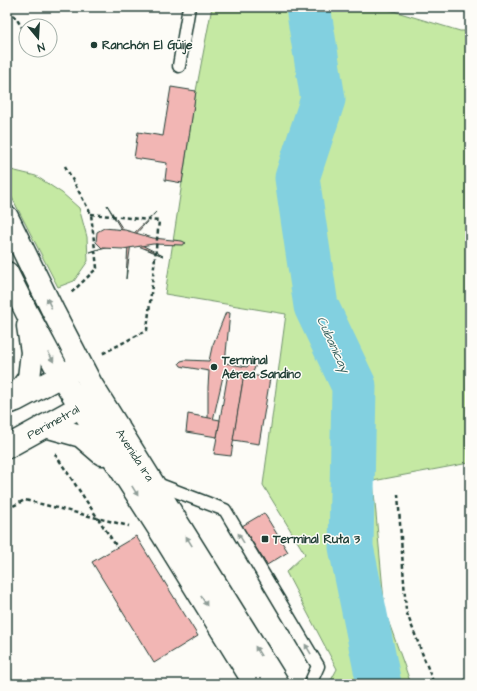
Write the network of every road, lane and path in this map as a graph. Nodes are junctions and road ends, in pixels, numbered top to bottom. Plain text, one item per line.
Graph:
1 (189, 7) edge
2 (7, 11) edge
3 (18, 21) edge
4 (180, 66) dead end
5 (64, 166) dead end
6 (91, 214) junction
7 (7, 218) edge
8 (7, 273) edge
9 (53, 312) junction
10 (27, 313) junction
11 (80, 366) junction
12 (61, 376) junction
13 (89, 402) junction
14 (9, 404) edge
15 (42, 428) junction
16 (7, 447) edge
17 (122, 471) junction
18 (152, 482) junction
19 (398, 494) dead end
20 (7, 509) edge
21 (98, 518) junction
22 (163, 535) junction
23 (117, 547) dead end
24 (255, 684) edge
25 (278, 684) edge
26 (310, 684) edge
27 (434, 684) edge

1 - 4 lane
2 - 3 path
5 - 6 path
6 - 9 path
6 - 11 path
9 -> 7 main road, Avenida 1ra
8 - 10 main road, Avenida 1ra
9 - 11 main road, Avenida 1ra
10 -> 12 main road, Avenida 1ra
10 - 14 main road
11 - 12 main road
11 - 13 main road, Avenida 1ra
12 - 13 main road, Avenida 1ra
12 - 14 main road
13 - 15 main road, Perimetral
13 - 17 main road, Avenida 1ra
13 - 18 main road, Avenida 1ra
15 - 16 main road, Perimetral
15 - 17 main road
15 - 21 path
17 -> 22 main road, Avenida 1ra
25 -> 18 main road, Avenida 1ra
26 -> 18 lane
19 - 27 path
20 - 21 path
21 - 22 path
21 - 23 path
22 -> 24 main road, Avenida 1ra

